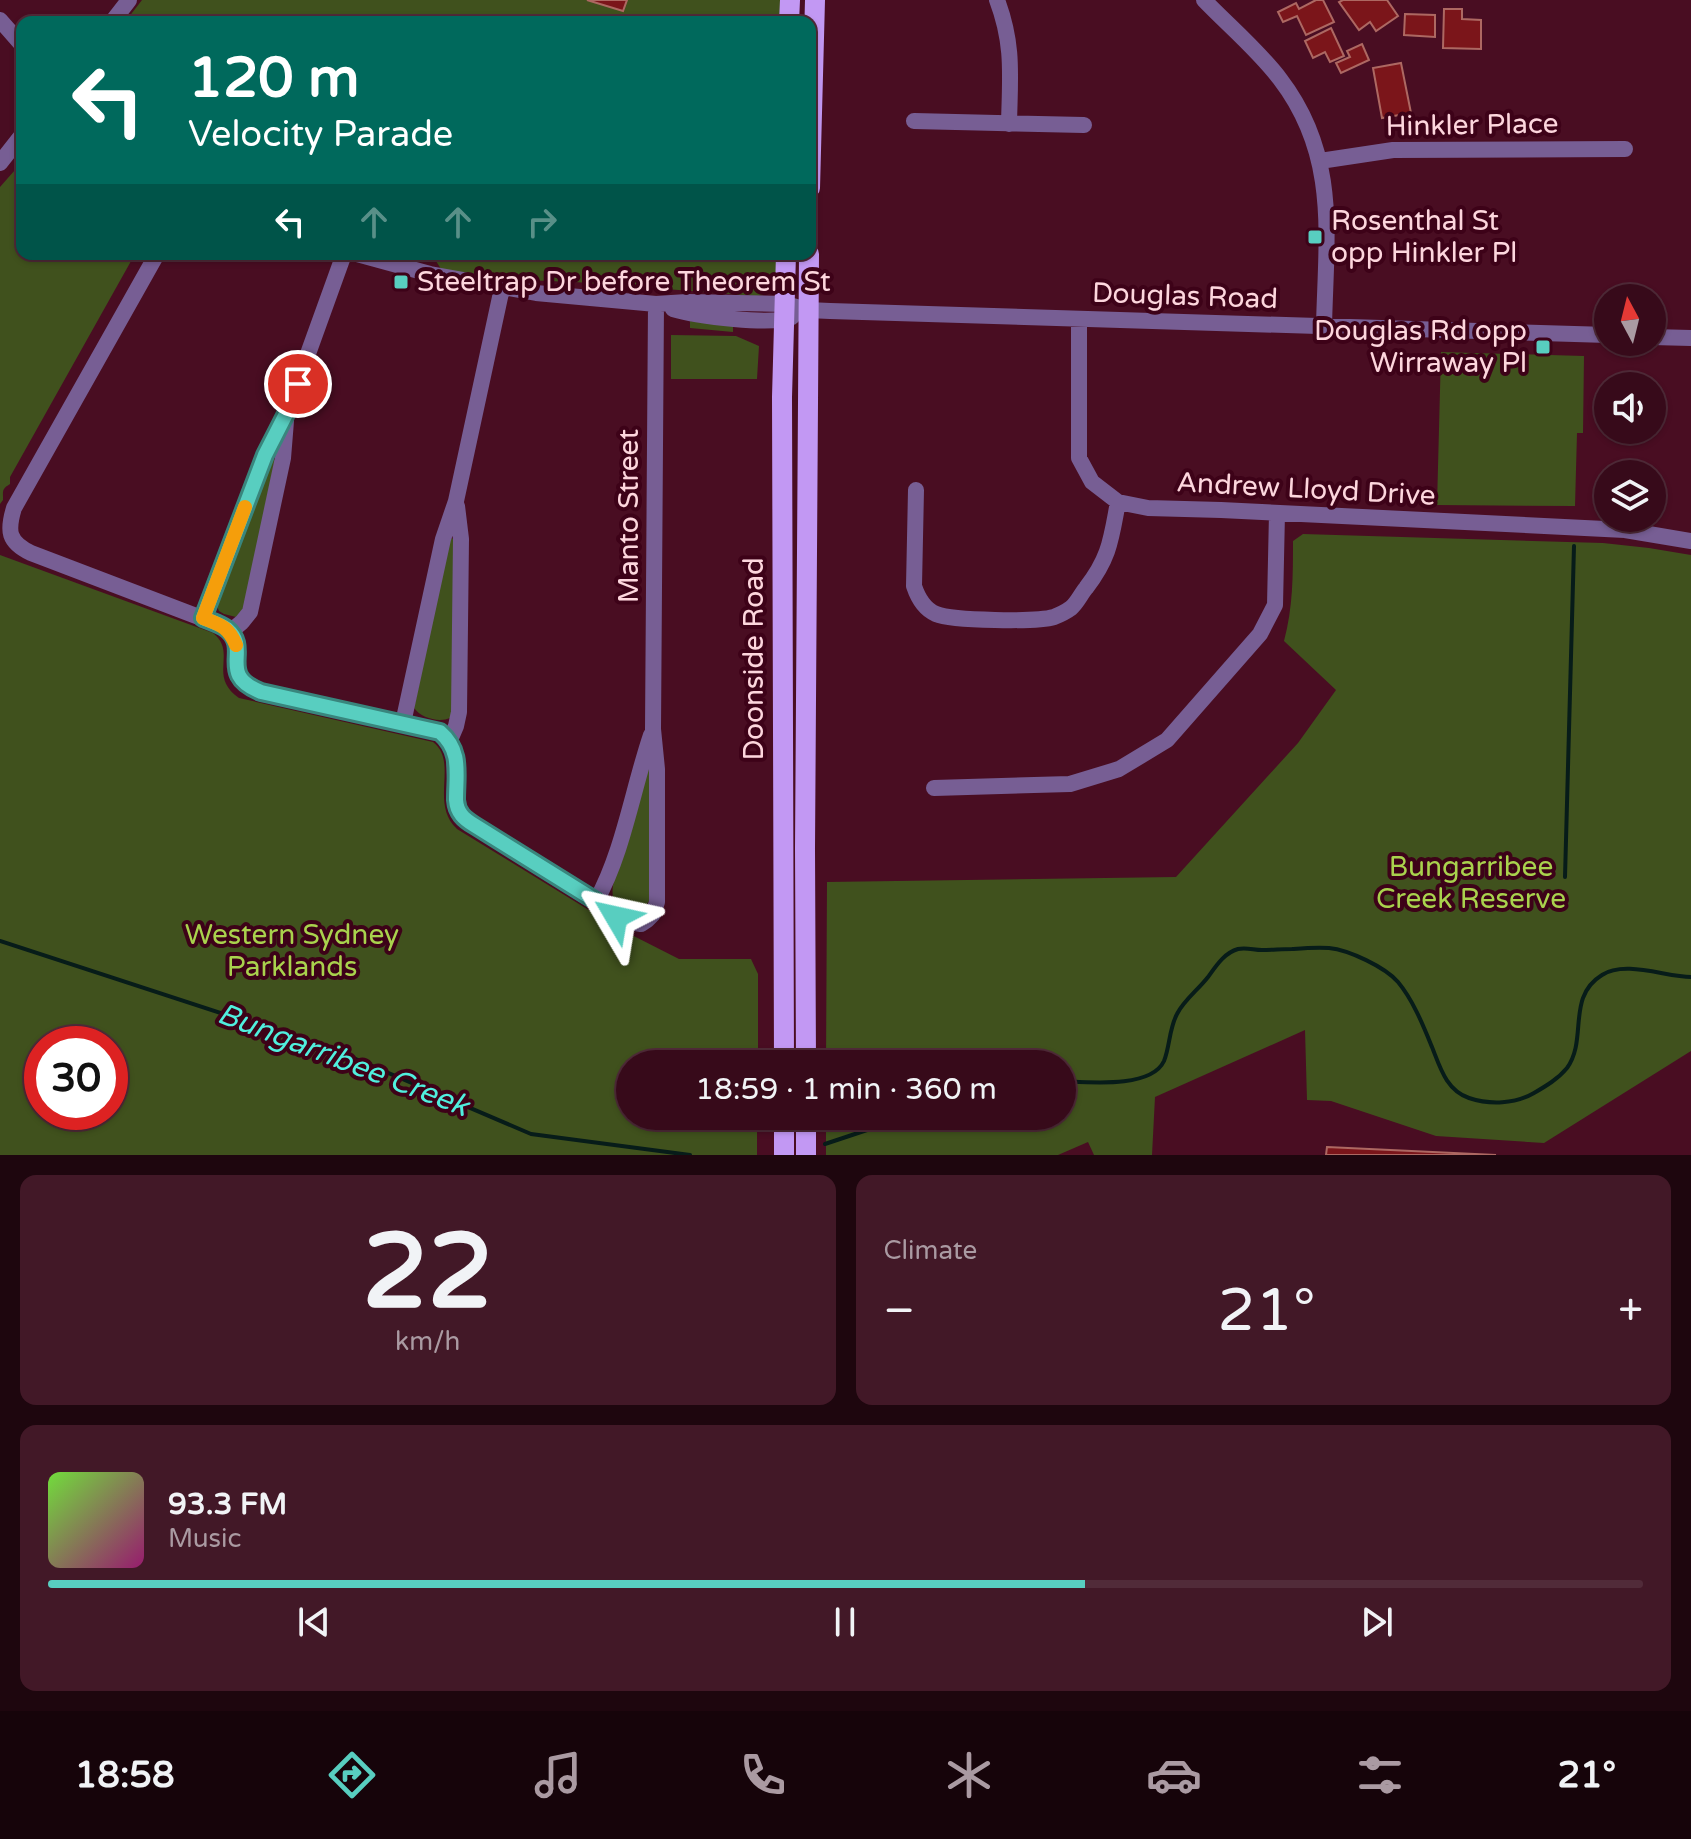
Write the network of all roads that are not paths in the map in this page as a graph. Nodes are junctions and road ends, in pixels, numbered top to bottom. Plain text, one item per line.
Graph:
1 (129, 0) edge
2 (997, 0) edge
3 (1204, 0) edge
4 (117, 16) edge
5 (0, 20) edge
6 (16, 38) edge
7 (914, 121) dead end
8 (1009, 124) junction
9 (1084, 125) dead end
10 (16, 143) edge
11 (1625, 149) dead end
12 (1320, 161) junction
13 (0, 163) edge
14 (154, 260) edge
15 (342, 260) edge
16 (379, 260) edge
17 (786, 260) edge
18 (809, 260) edge
19 (502, 288) junction
20 (656, 304) junction
21 (808, 310) junction
22 (784, 312) junction
23 (1079, 319) junction
24 (1324, 326) junction
25 (1594, 335) edge
26 (1666, 337) edge
27 (1691, 338) edge
28 (287, 412) junction
29 (916, 490) dead end
30 (456, 501) junction
31 (1118, 502) junction
32 (1277, 513) junction
33 (1691, 541) edge
34 (203, 618) junction
35 (230, 632) junction
36 (403, 723) junction
37 (653, 729) junction
38 (450, 740) junction
39 (934, 788) dead end
40 (596, 901) junction
41 (784, 1050) edge
42 (806, 1050) edge
43 (784, 1130) edge
44 (806, 1130) edge
45 (784, 1155) edge
46 (806, 1155) edge

1 - 4 street
2 - 8 street
3 - 12 street
5 - 6 street
7 - 8 street
8 - 9 street
10 - 13 street
11 - 12 street, Hinkler Place
12 - 24 street
14 - 34 street
15 - 28 street
16 - 19 street, Douglas Road
17 - 22 main road, Doonside Road
18 - 21 main road, Doonside Road
19 - 20 street, Douglas Road
19 - 30 street
20 - 22 street, Douglas Road
20 - 37 street, Manto Street
21 - 22 street, Douglas Road
21 - 23 street, Douglas Road
21 - 42 main road, Doonside Road
22 - 41 main road, Doonside Road
23 - 24 street, Douglas Road
23 - 31 street
24 - 25 street, Douglas Road
26 - 27 street
28 - 34 street
28 - 35 street
29 - 31 street
30 - 36 street
30 - 38 street
31 - 32 street, Andrew Lloyd Drive
32 - 33 street, Andrew Lloyd Drive
32 - 39 street
34 - 35 street
35 - 36 street
36 - 38 street
37 - 40 street, Manto Street
37 - 40 street, Manto Street
38 - 40 street
43 - 45 main road
44 - 46 main road

